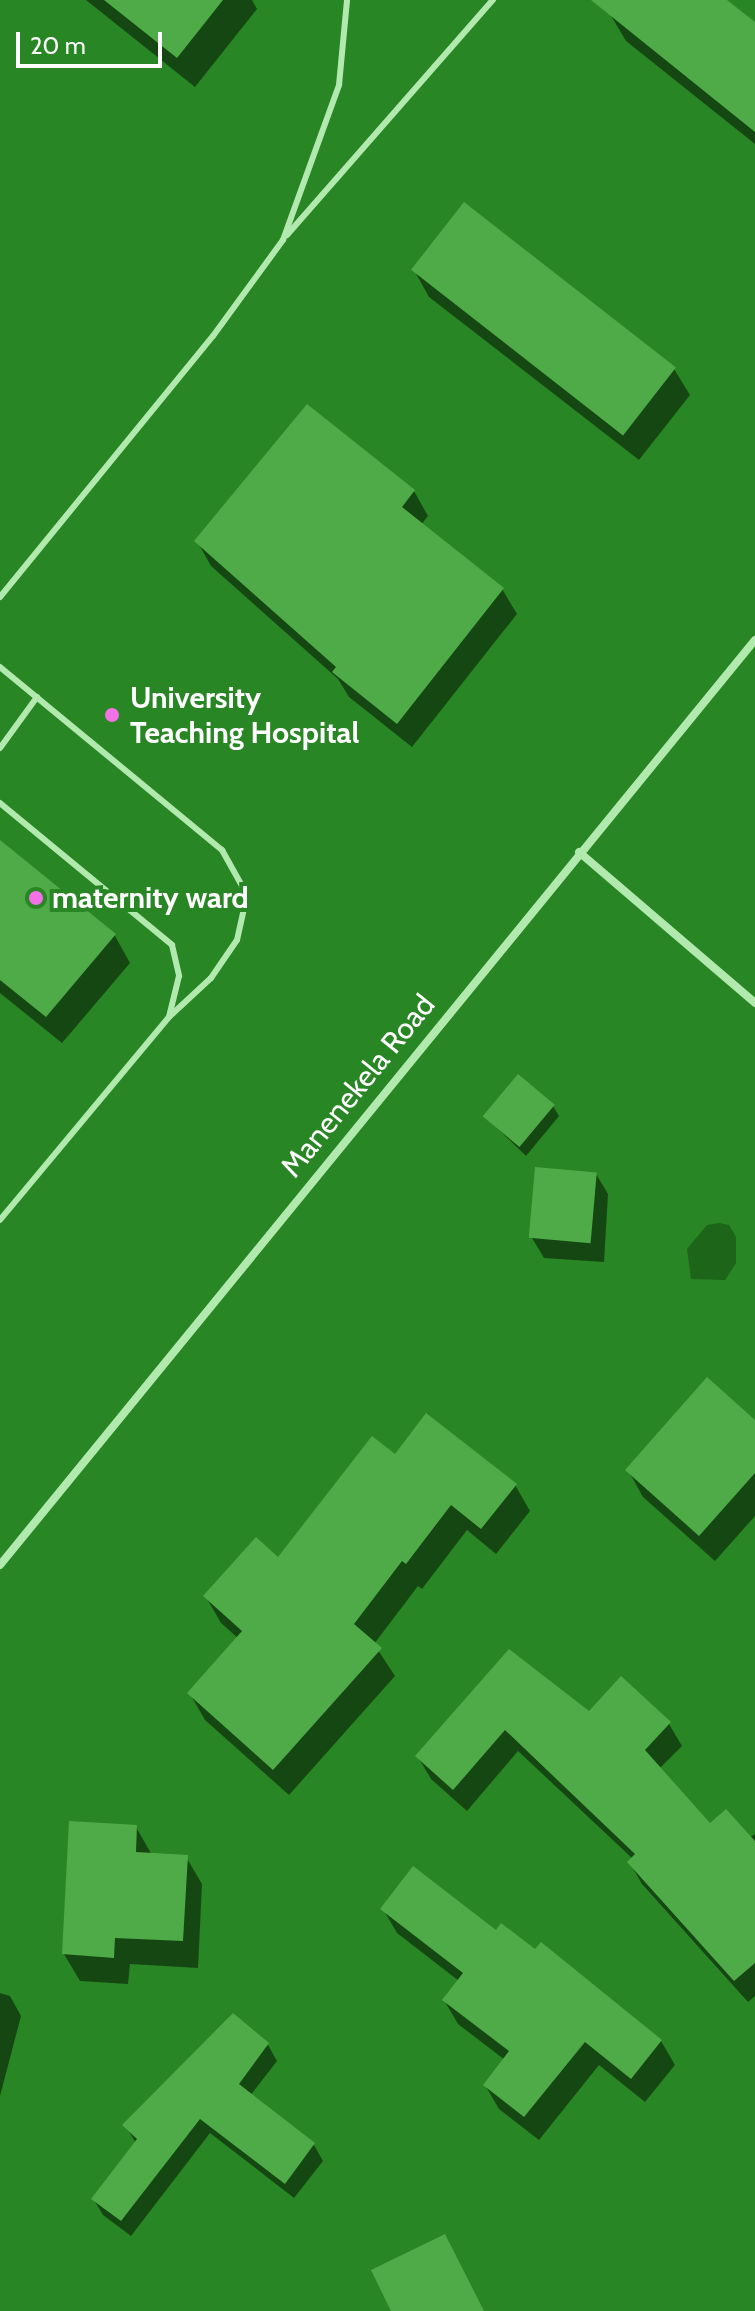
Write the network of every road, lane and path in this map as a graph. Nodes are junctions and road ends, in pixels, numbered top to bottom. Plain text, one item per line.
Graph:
1 (347, 0) edge
2 (493, 0) edge
3 (283, 240) junction
4 (0, 597) edge
5 (755, 640) edge
6 (0, 667) edge
7 (37, 697) junction
8 (0, 748) edge
9 (0, 803) edge
10 (579, 852) junction
11 (755, 1003) edge
12 (169, 1017) junction
13 (0, 1220) edge
14 (0, 1565) edge

1 - 3 lane
2 - 3 lane
3 - 4 lane
5 - 10 street, Manenekela Road
6 - 7 lane
7 - 8 lane
7 - 12 lane
9 - 12 lane
10 - 11 street
10 - 14 street, Manenekela Road
12 - 13 lane

